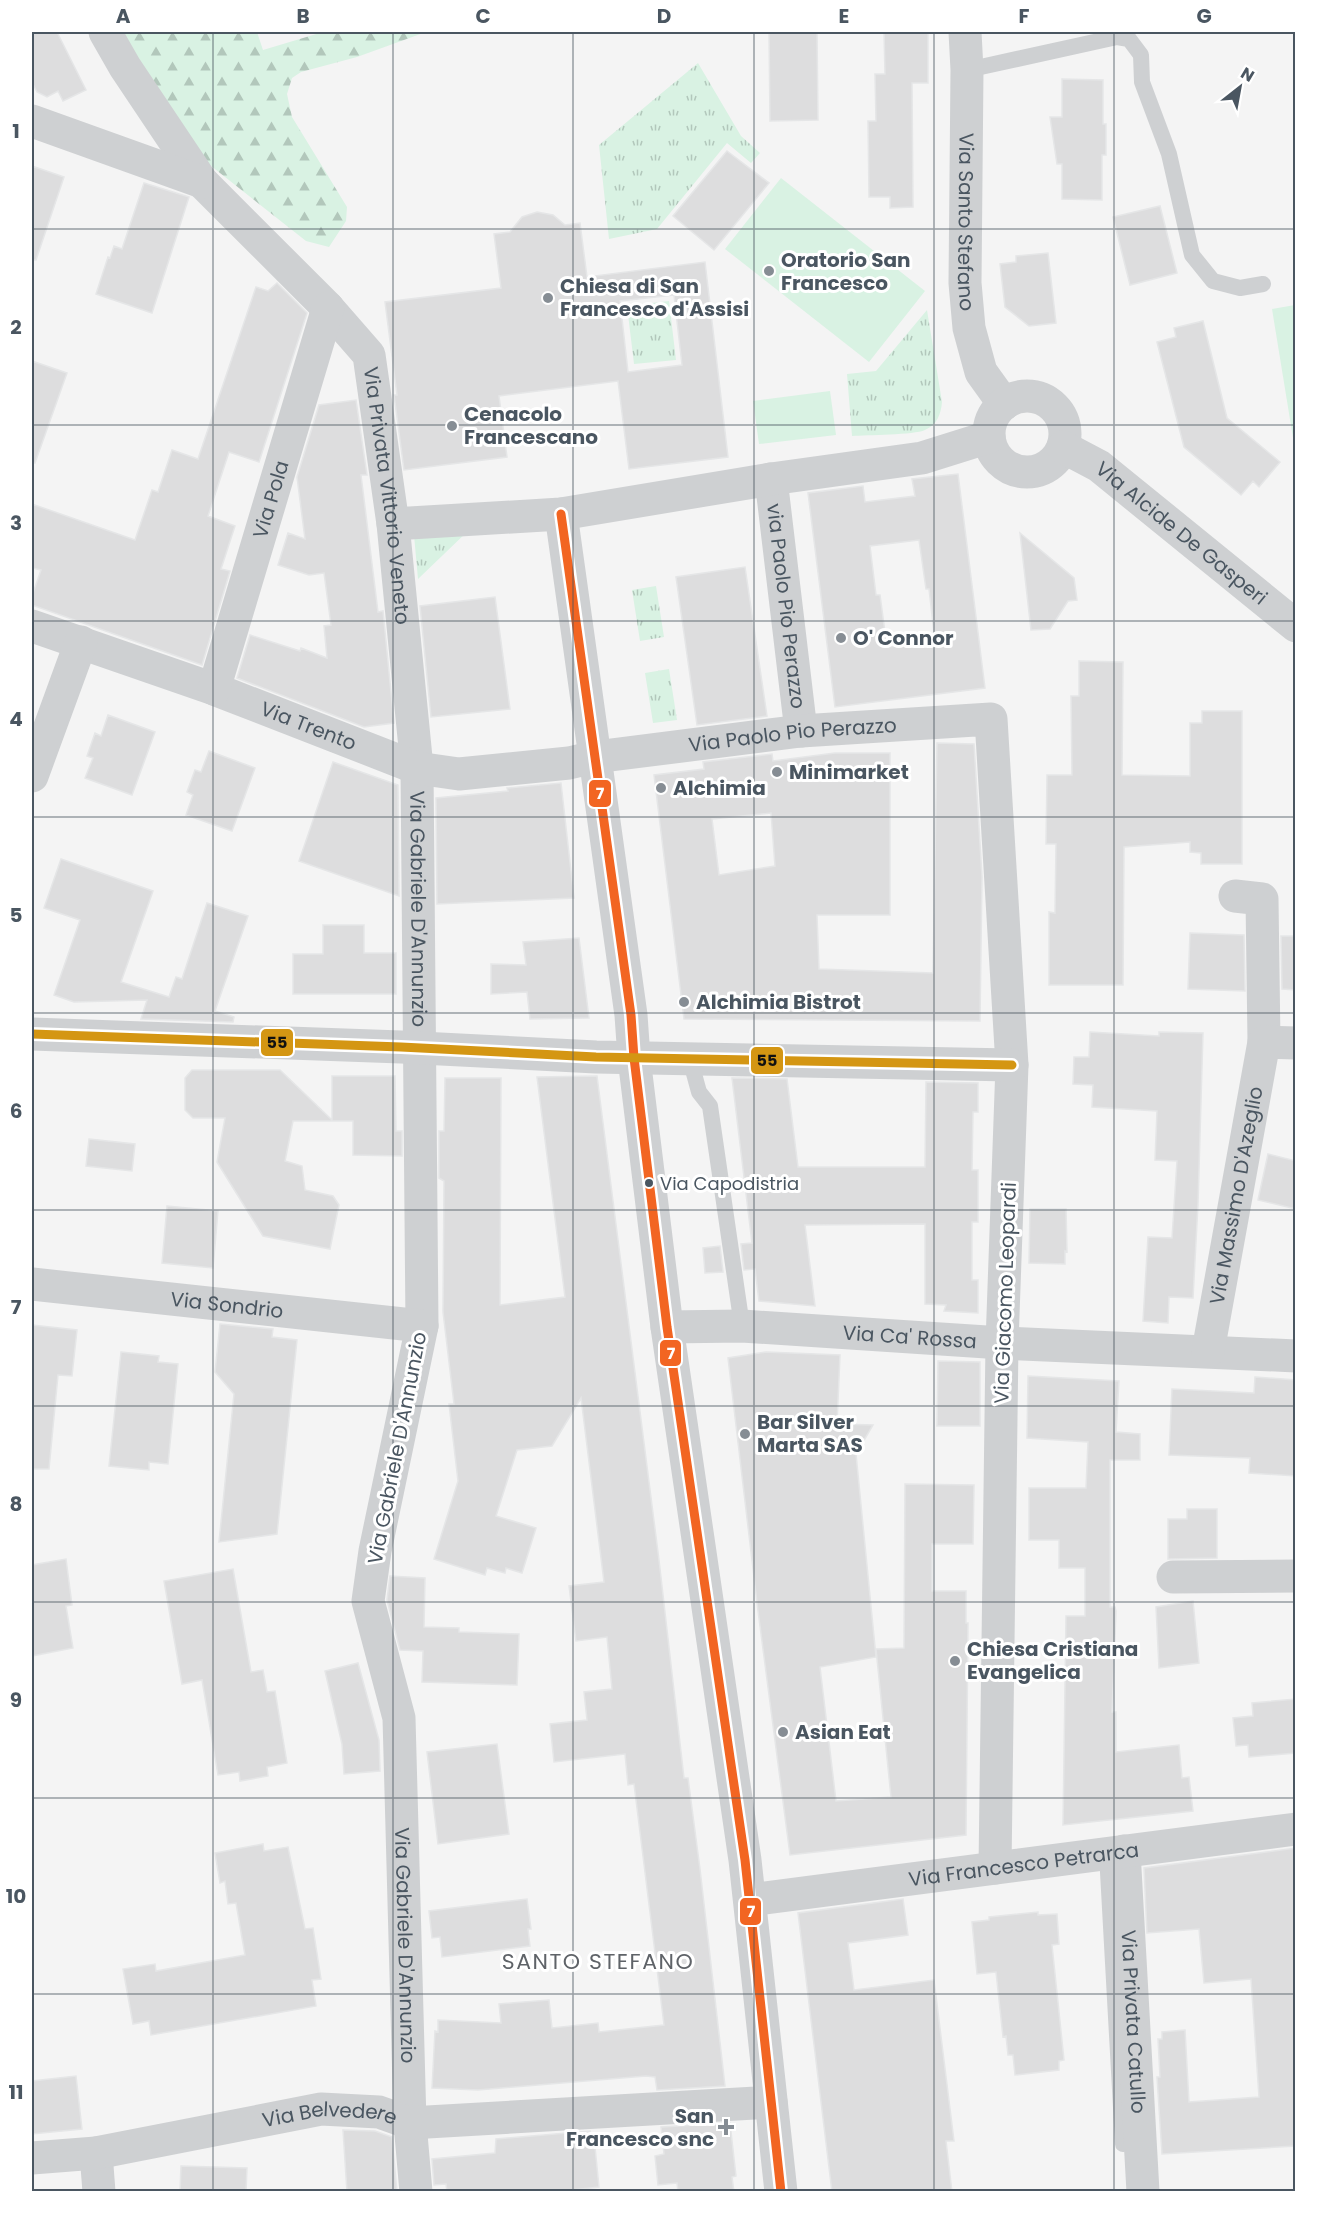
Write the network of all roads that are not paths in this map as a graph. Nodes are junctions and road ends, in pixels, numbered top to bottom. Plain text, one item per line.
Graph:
1 (105, 32) edge
2 (965, 32) edge
3 (967, 70) junction
4 (32, 121) edge
5 (202, 182) junction
6 (1263, 284) dead end
7 (328, 308) junction
8 (1004, 404) junction
9 (989, 437) junction
10 (1063, 447) junction
11 (771, 479) junction
12 (561, 514) junction
13 (393, 524) junction
14 (32, 626) edge
15 (1296, 626) edge
16 (81, 642) junction
17 (214, 689) junction
18 (991, 719) joint
19 (801, 731) junction
20 (595, 757) junction
21 (417, 768) junction
22 (32, 776) edge
23 (1235, 896) dead end
24 (32, 1034) edge
25 (1280, 1043) edge
26 (419, 1047) junction
27 (634, 1058) junction
28 (690, 1059) junction
29 (1012, 1065) junction
30 (32, 1284) edge
31 (422, 1326) junction
32 (742, 1326) junction
33 (667, 1327) junction
34 (1002, 1343) junction
35 (1208, 1351) junction
36 (1296, 1356) edge
37 (1296, 1576) edge
38 (1173, 1577) dead end
39 (1296, 1829) edge
40 (1115, 1853) junction
41 (995, 1868) junction
42 (750, 1900) junction
43 (771, 2102) junction
44 (411, 2123) junction
45 (1124, 2145) dead end
46 (96, 2153) junction
47 (32, 2158) edge
48 (99, 2192) edge
49 (416, 2192) edge
50 (781, 2192) edge
51 (1143, 2192) edge

1 - 5 street, Via Privata Vittorio Veneto
2 - 3 street, Via Santo Stefano
3 - 6 lane
3 - 8 street, Via Santo Stefano
4 - 5 street, Via Privata Vittorio Veneto
5 - 7 street, Via Privata Vittorio Veneto
7 - 13 street, Via Privata Vittorio Veneto
7 - 17 street, Via Pola
8 - 9 street
8 - 10 street
9 - 10 street
9 - 11 street
10 - 15 street, Via Alcide De Gasperi
11 - 12 street
11 - 19 street, via Paolo Pio Perazzo
12 - 13 street
12 - 20 street
13 - 21 street, Via Privata Vittorio Veneto
14 - 16 street, Via Trento
16 - 17 street, Via Trento
16 - 22 street
17 - 21 street, Via Trento
18 - 19 street, Via Paolo Pio Perazzo
18 - 29 street, Via Giacomo Leopardi
19 - 20 street, Via Paolo Pio Perazzo
20 - 21 street, Via Trento
20 - 27 street
21 - 26 street, Via Gabriele D'Annunzio
23 - 25 street, Via Massimo D'Azeglio
24 - 26 street
25 - 35 street, Via Massimo D'Azeglio
26 - 27 street
26 - 31 street, Via Gabriele D'Annunzio
27 - 28 street
27 - 33 street
28 - 29 street
28 - 32 lane
29 - 34 street, Via Giacomo Leopardi
30 - 31 street, Via Sondrio
31 - 44 street, Via Gabriele D'Annunzio
32 - 33 street, Via Ca' Rossa
32 - 34 street, Via Ca' Rossa
33 - 42 street
34 - 35 street, Via Ca' Rossa
34 - 41 street, Via Giacomo Leopardi
35 - 36 street, Via Ca' Rossa
37 - 38 street
39 - 40 street, Via Francesco Petrarca
40 - 41 street, Via Francesco Petrarca
40 - 45 lane
40 - 51 street, Via Privata Catullo
41 - 42 street, Via Francesco Petrarca
42 - 43 street
43 - 44 street, Via Belvedere
43 - 50 street
44 - 46 street, Via Belvedere
44 - 49 street, Via Gabriele D'Annunzio
46 - 47 street, Via Belvedere
46 - 48 street

